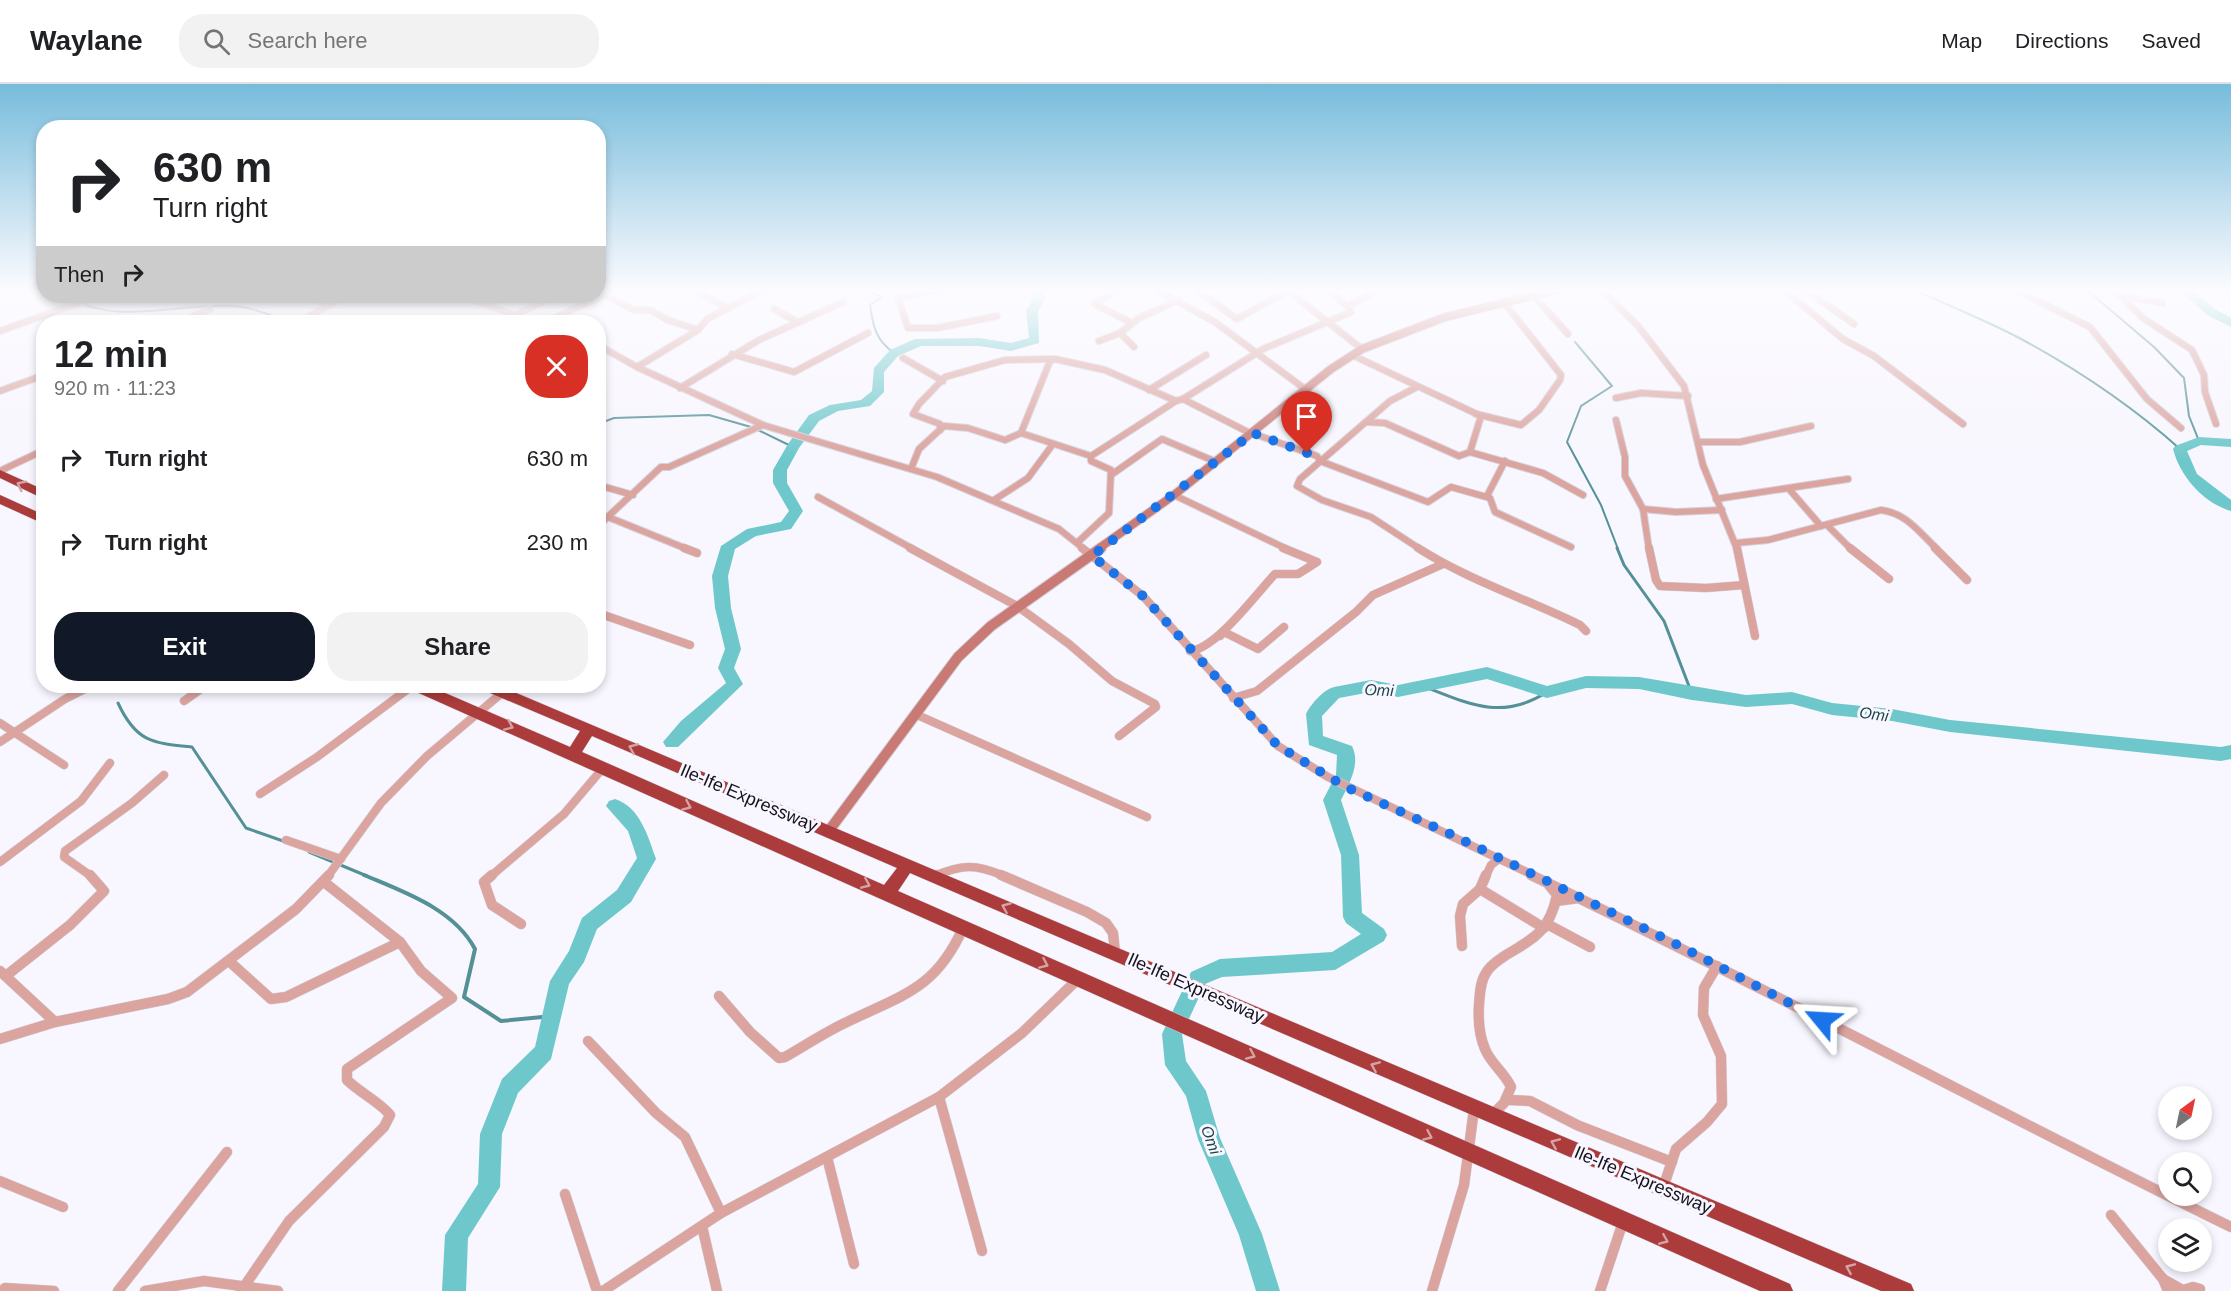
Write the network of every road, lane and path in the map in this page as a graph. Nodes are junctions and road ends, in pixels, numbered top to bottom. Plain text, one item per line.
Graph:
1 (672, 346) edge
2 (746, 346) edge
3 (843, 346) edge
4 (1248, 346) edge
5 (1273, 346) edge
6 (1358, 346) edge
7 (1369, 346) edge
8 (1540, 346) edge
9 (1654, 346) edge
10 (1856, 346) edge
11 (2107, 346) edge
12 (2186, 346) edge
13 (1362, 349) junction
14 (606, 350) edge
15 (1257, 353) junction
16 (732, 354) junction
17 (1206, 355) dead end
18 (1352, 355) junction
19 (903, 358) dead end
20 (1053, 359) junction
21 (637, 368) junction
22 (36, 378) edge
23 (943, 381) junction
24 (1409, 383) junction
25 (1417, 387) junction
26 (680, 388) junction
27 (1305, 389) junction
28 (1149, 390) junction
29 (1407, 390) junction
30 (0, 391) edge
31 (1688, 396) junction
32 (1616, 398) dead end
33 (1179, 400) junction
34 (1469, 412) junction
35 (1373, 417) junction
36 (1617, 420) dead end
37 (1365, 423) junction
38 (1385, 423) junction
39 (1963, 424) dead end
40 (2216, 424) dead end
41 (763, 425) junction
42 (1811, 426) dead end
43 (2181, 428) dead end
44 (940, 430) junction
45 (1021, 433) junction
46 (1253, 433) junction
47 (1698, 442) junction
48 (1053, 444) junction
49 (1470, 452) junction
50 (36, 454) edge
51 (1091, 456) junction
52 (1214, 461) junction
53 (1320, 461) junction
54 (1505, 461) junction
55 (911, 469) junction
56 (0, 472) edge
57 (1110, 475) junction
58 (1848, 479) dead end
59 (606, 487) edge
60 (1789, 489) junction
61 (36, 491) edge
62 (633, 495) junction
63 (1174, 495) junction
64 (1583, 495) dead end
65 (1487, 496) junction
66 (818, 497) dead end
67 (0, 499) edge
68 (1716, 499) junction
69 (994, 500) junction
70 (1643, 509) junction
71 (1722, 510) junction
72 (36, 516) edge
73 (608, 517) joint
74 (1824, 526) junction
75 (1078, 542) junction
76 (1736, 543) junction
77 (1571, 547) dead end
78 (697, 553) dead end
79 (1092, 556) junction
80 (1443, 564) junction
81 (1889, 579) dead end
82 (1967, 580) dead end
83 (1744, 585) junction
84 (1017, 606) junction
85 (606, 616) edge
86 (1284, 627) dead end
87 (1586, 631) dead end
88 (1755, 636) dead end
89 (1209, 641) junction
90 (690, 645) dead end
91 (1190, 651) junction
92 (79, 693) edge
93 (196, 693) edge
94 (403, 693) edge
95 (433, 693) edge
96 (494, 693) edge
97 (508, 693) edge
98 (1233, 698) junction
99 (184, 701) dead end
100 (480, 713) junction
101 (915, 714) junction
102 (0, 723) edge
103 (589, 729) junction
104 (13, 733) junction
105 (1119, 736) dead end
106 (0, 742) edge
107 (573, 754) junction
108 (110, 763) dead end
109 (64, 765) dead end
110 (603, 768) junction
111 (165, 775) dead end
112 (260, 794) dead end
113 (1147, 817) dead end
114 (828, 832) junction
115 (286, 840) dead end
116 (0, 862) edge
117 (339, 862) junction
118 (1495, 862) junction
119 (907, 866) junction
120 (933, 876) junction
121 (324, 882) junction
122 (1546, 882) junction
123 (1480, 889) junction
124 (888, 894) junction
125 (1579, 898) junction
126 (1556, 901) junction
127 (521, 924) dead end
128 (1546, 926) junction
129 (963, 928) junction
130 (400, 942) junction
131 (1462, 946) dead end
132 (1590, 947) dead end
133 (1115, 953) junction
134 (230, 962) junction
135 (1717, 966) junction
136 (4, 973) edge
137 (1080, 978) junction
138 (719, 996) dead end
139 (55, 1022) junction
140 (0, 1039) edge
141 (588, 1041) dead end
142 (939, 1097) junction
143 (1509, 1100) junction
144 (1483, 1112) junction
145 (227, 1152) dead end
146 (1468, 1154) junction
147 (827, 1157) junction
148 (1672, 1162) junction
149 (0, 1181) edge
150 (1663, 1188) junction
151 (566, 1194) dead end
152 (63, 1207) dead end
153 (721, 1213) junction
154 (2111, 1215) dead end
155 (1623, 1222) junction
156 (702, 1226) junction
157 (2231, 1227) edge
158 (982, 1251) dead end
159 (854, 1264) dead end
160 (2163, 1280) junction
161 (2200, 1289) dead end
162 (242, 1290) edge
163 (2181, 1290) edge
164 (2, 1291) edge
165 (54, 1291) edge
166 (118, 1291) edge
167 (145, 1291) edge
168 (278, 1291) edge
169 (597, 1291) edge
170 (603, 1291) edge
171 (717, 1291) edge
172 (1432, 1291) edge
173 (1599, 1291) edge
174 (1784, 1291) edge
175 (1904, 1291) edge
176 (2168, 1291) edge

1 - 21 street
2 - 16 street
3 - 16 street
4 - 15 street
5 - 15 street
6 - 13 street
7 - 13 street
8 - 34 street
9 - 31 street
10 - 39 street
11 - 43 street
12 - 40 street
13 - 18 street
14 - 21 street
15 - 27 street
15 - 33 street
16 - 26 street
17 - 28 street
18 - 24 street
18 - 27 street
19 - 23 street
20 - 23 street
20 - 28 street
20 - 45 street
21 - 26 street
22 - 30 street
23 - 44 street
24 - 25 street
24 - 29 street
25 - 29 street
25 - 34 street
26 - 41 street
27 - 46 street
28 - 33 street
29 - 35 street
31 - 32 street
31 - 47 street
33 - 46 street
33 - 51 street
34 - 49 street
35 - 37 street
35 - 38 street
36 - 70 street
37 - 38 street
37 - 53 street
38 - 49 street
41 - 55 street
41 - 62 street
42 - 47 street
44 - 45 street
44 - 55 street
45 - 48 street
46 - 52 street
46 - 53 street
47 - 68 street
48 - 51 street
48 - 69 street
49 - 54 street
50 - 56 street
51 - 57 street
52 - 57 street
52 - 63 street
53 - 65 street
53 - 80 street
54 - 64 street
54 - 65 street
55 - 69 street
61 -> 56 highway
57 - 75 street
58 - 60 street
59 - 62 street
60 - 68 street
60 - 74 street
62 - 73 street
63 - 79 street
63 - 89 street
65 - 77 street
66 - 84 street
67 - 72 highway
68 - 71 street
69 - 75 street
70 - 71 street
70 - 83 street
71 - 76 street
73 - 78 street
74 - 76 street
74 - 81 street
74 - 82 street
75 - 79 street
76 - 83 street
79 - 84 street
79 - 91 street
80 - 87 street
80 - 98 street
83 - 88 street
84 - 101 street
84 - 105 street
85 - 90 street
86 - 89 street
89 - 91 street
91 - 98 street
92 - 104 street
93 - 99 street
94 - 112 street
95 - 100 highway, Ile-Ife Expressway
96 - 100 street
97 - 103 highway, Ile-Ife Expressway
98 - 118 street
100 -> 107 highway, Ile-Ife Expressway
100 - 117 street
101 - 113 street
101 - 114 street
102 - 104 street
103 - 107 highway
114 -> 103 highway, Ile-Ife Expressway
104 - 106 street
104 - 109 street
107 - 110 highway, Ile-Ife Expressway
108 - 116 street
110 -> 124 highway, Ile-Ife Expressway
110 - 127 street
111 - 136 street
114 - 119 highway, Ile-Ife Expressway
115 - 117 street
117 - 121 street
118 - 122 street
118 - 123 street
119 - 120 highway, Ile-Ife Expressway
119 - 124 highway
133 -> 120 highway, Ile-Ife Expressway
120 - 133 street
121 - 130 street
121 - 134 street
122 - 125 street
122 - 126 street
123 - 128 street
123 - 131 street
124 - 129 highway, Ile-Ife Expressway
125 - 126 street
125 - 135 street
126 - 128 street
128 - 132 street
128 - 143 street
129 -> 137 highway, Ile-Ife Expressway
129 - 138 street
130 - 134 street
130 - 162 street
144 -> 133 highway, Ile-Ife Expressway
134 - 139 street
135 - 148 street
135 - 157 street
136 - 139 street
137 - 142 street
137 -> 146 highway, Ile-Ife Expressway
139 - 140 street
141 - 153 street
142 - 147 street
142 - 158 street
143 - 144 street
143 - 148 street
144 - 146 street
150 -> 144 highway, Ile-Ife Expressway
145 - 166 street
146 - 155 highway, Ile-Ife Expressway
146 - 172 street
147 - 153 street
147 - 159 street
148 - 150 street
149 - 152 street
175 -> 150 highway, Ile-Ife Expressway
151 - 169 street
153 - 156 street
154 - 160 street
155 - 173 street
155 -> 174 highway, Ile-Ife Expressway
156 - 170 street
156 - 171 street
160 - 163 street
160 - 176 street
161 - 163 street
162 - 167 street
162 - 168 street
164 - 165 street

